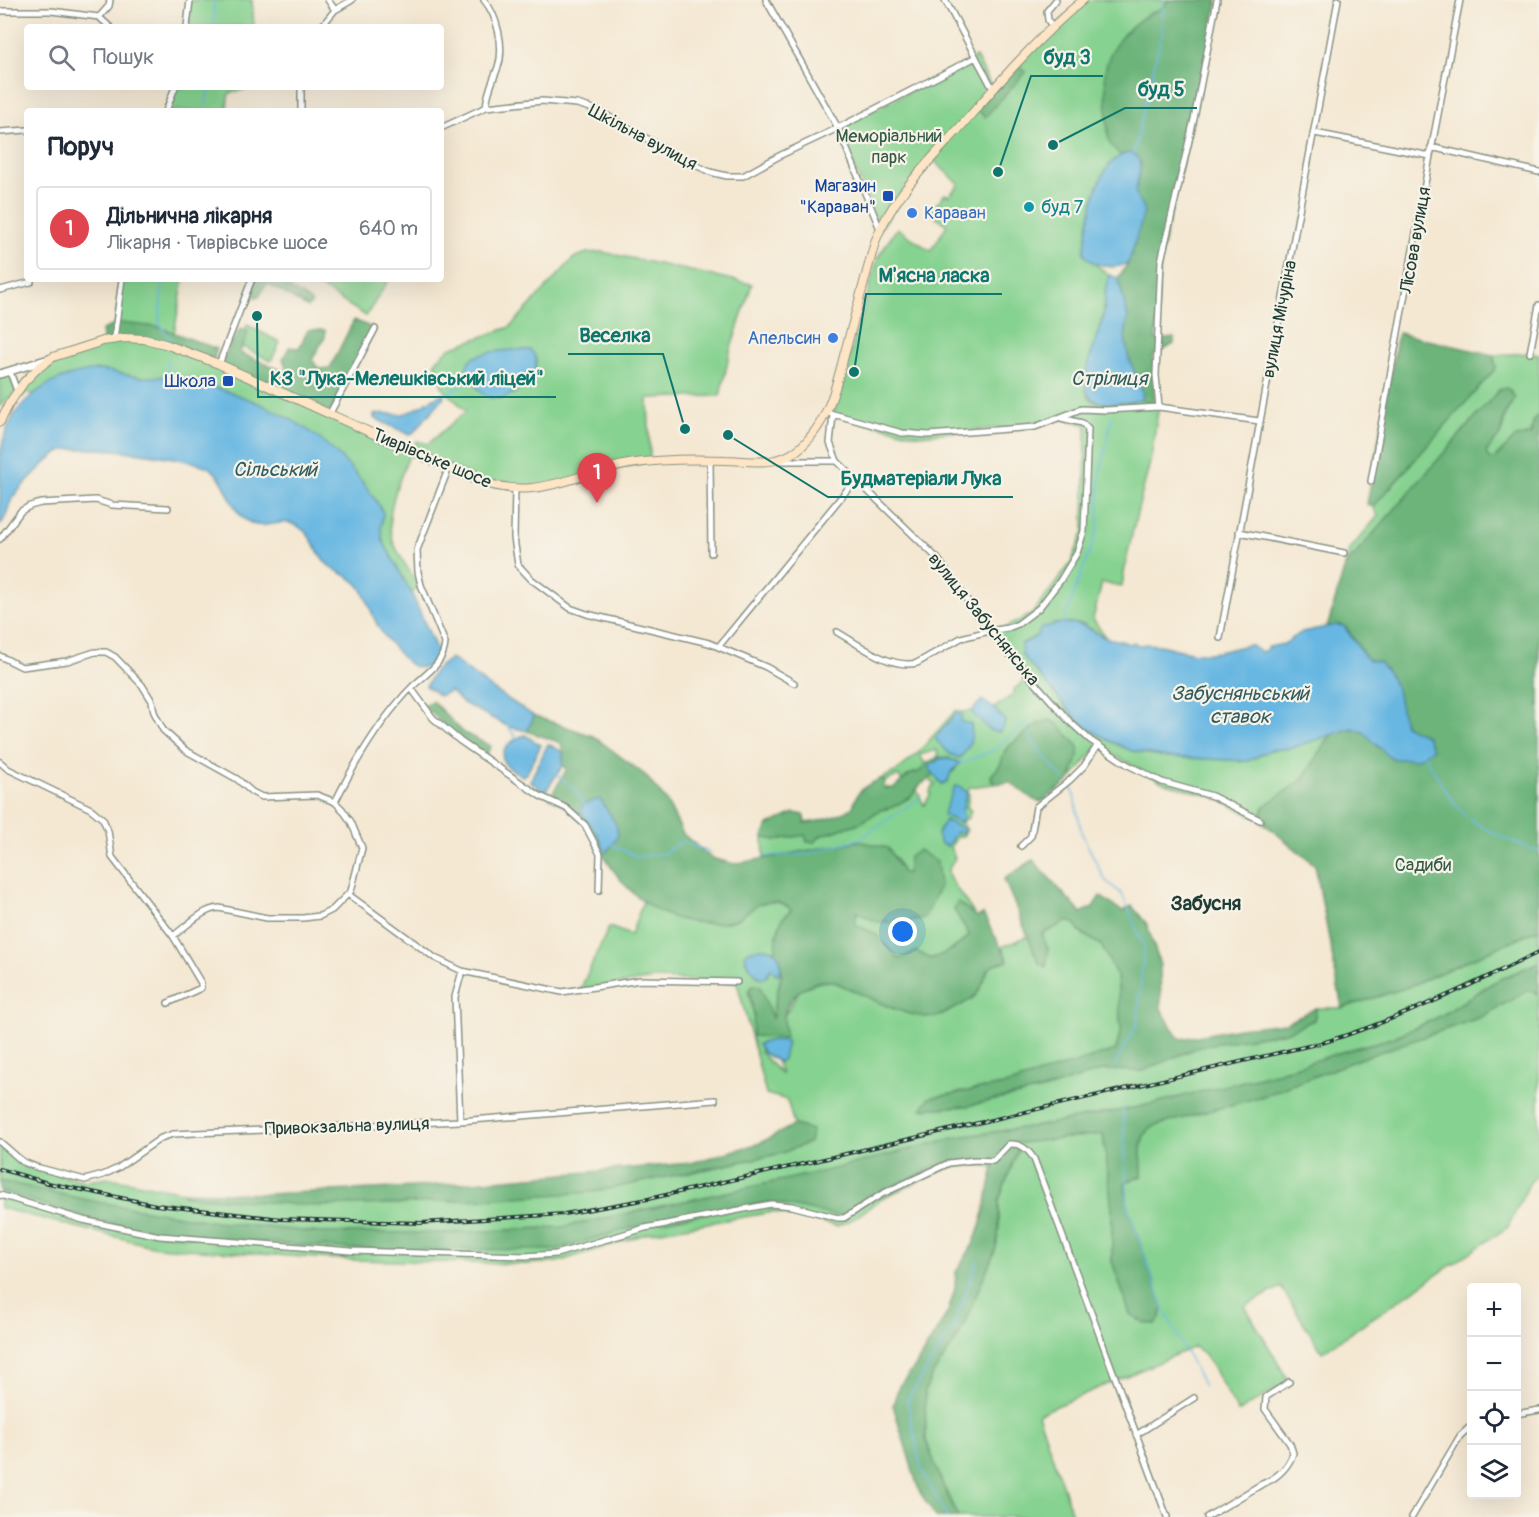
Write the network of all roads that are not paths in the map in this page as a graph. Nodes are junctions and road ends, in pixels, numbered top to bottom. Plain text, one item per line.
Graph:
1 (110, 0) edge
2 (190, 0) edge
3 (328, 0) edge
4 (352, 0) edge
5 (484, 0) edge
6 (766, 0) edge
7 (945, 0) edge
8 (1056, 0) edge
9 (1083, 0) edge
10 (1217, 0) edge
11 (1338, 0) edge
12 (1460, 0) edge
13 (335, 10) junction
14 (0, 11) edge
15 (99, 17) junction
16 (107, 24) edge
17 (187, 24) edge
18 (323, 24) edge
19 (1052, 26) junction
20 (976, 57) junction
21 (993, 89) junction
22 (174, 90) edge
23 (301, 90) edge
24 (486, 107) junction
25 (167, 108) edge
26 (301, 108) edge
27 (444, 127) edge
28 (838, 128) junction
29 (24, 130) edge
30 (0, 132) edge
31 (1315, 133) junction
32 (1431, 147) junction
33 (1430, 156) junction
34 (1539, 172) edge
35 (880, 229) junction
36 (31, 282) dead end
37 (122, 282) edge
38 (251, 282) edge
39 (0, 290) edge
40 (1539, 305) edge
41 (375, 329) dead end
42 (114, 339) junction
43 (1530, 353) dead end
44 (53, 357) junction
45 (219, 364) junction
46 (10, 372) junction
47 (0, 374) edge
48 (17, 391) junction
49 (1159, 406) junction
50 (330, 413) junction
51 (829, 414) junction
52 (1061, 418) junction
53 (1259, 421) junction
54 (0, 422) edge
55 (710, 460) junction
56 (775, 460) junction
57 (837, 461) junction
58 (449, 467) junction
59 (856, 479) junction
60 (1371, 481) dead end
61 (515, 489) junction
62 (168, 508) dead end
63 (1239, 532) junction
64 (0, 539) edge
65 (711, 553) dead end
66 (1344, 553) dead end
67 (989, 631) junction
68 (837, 632) dead end
69 (1220, 638) dead end
70 (719, 646) junction
71 (0, 656) edge
72 (794, 683) dead end
73 (411, 688) junction
74 (1098, 746) junction
75 (0, 762) edge
76 (335, 802) junction
77 (1260, 820) dead end
78 (1021, 846) dead end
79 (598, 890) dead end
80 (349, 895) junction
81 (173, 936) junction
82 (462, 971) junction
83 (737, 982) dead end
84 (168, 1003) dead end
85 (715, 1100) dead end
86 (460, 1121) junction
87 (0, 1142) edge
88 (0, 1195) edge
89 (1289, 1382) dead end
90 (1194, 1398) dead end
91 (1539, 1410) edge
92 (1521, 1413) edge
93 (1467, 1430) edge
94 (1136, 1435) junction
95 (1167, 1517) edge
96 (1208, 1517) edge
97 (1412, 1517) edge

1 - 15 street
2 - 17 street
3 - 13 street
4 - 13 street
5 - 24 street
6 - 28 street
7 - 20 street
8 - 19 street
9 - 19 main road, Тиврівське шосе
10 - 49 street
11 - 31 street, вулиця Мічуріна
12 - 32 street, Лісова вулиця
13 - 18 street
14 - 15 street
15 - 16 street
19 - 21 main road, Тиврівське шосе
20 - 21 street
20 - 28 street, Шкільна вулиця
21 - 35 main road, Тиврівське шосе
22 - 25 street
23 - 26 street
24 - 27 street, Шкільна вулиця
24 - 28 street, Шкільна вулиця
28 - 35 street
29 - 30 street
31 - 33 street
31 - 53 street, вулиця Мічуріна
32 - 33 street, Лісова вулиця
32 - 34 street
33 - 60 street, Лісова вулиця
35 - 51 main road, Тиврівське шосе
36 - 39 street
37 - 42 street
38 - 45 street
40 - 43 street
41 - 50 street
42 - 44 main road, Тиврівське шосе
42 - 45 main road, Тиврівське шосе
44 - 46 street
44 - 48 main road, Тиврівське шосе
45 - 50 main road, Тиврівське шосе
46 - 47 street
46 - 48 street
48 - 54 main road, Тиврівське шосе
49 - 52 street
49 - 53 street
50 - 58 main road, Тиврівське шосе
51 - 52 street
51 - 56 main road, Тиврівське шосе
51 - 57 street
52 - 67 street
53 - 63 street, вулиця Мічуріна
55 - 56 main road, Тиврівське шосе
55 - 61 main road, Тиврівське шосе
55 - 65 street
56 - 57 street
57 - 59 street, вулиця Забуснянська
58 - 61 main road, Тиврівське шосе
58 - 73 street
59 - 67 street, вулиця Забуснянська
59 - 70 street
61 - 70 street
62 - 64 street
63 - 66 street
63 - 69 street, вулиця Мічуріна
67 - 68 street
67 - 74 street, вулиця Забуснянська
70 - 72 street
71 - 76 street
73 - 76 street
73 - 79 street
74 - 77 street, вулиця Забуснянська
74 - 78 street
75 - 81 street
76 - 80 street
80 - 81 street
80 - 82 street
81 - 84 street
82 - 83 street
82 - 86 street
85 - 86 street, Привокзальна вулиця
86 - 87 street, Привокзальна вулиця
88 - 94 street
89 - 96 street
90 - 94 street
91 - 92 street
93 - 97 street
94 - 95 street

